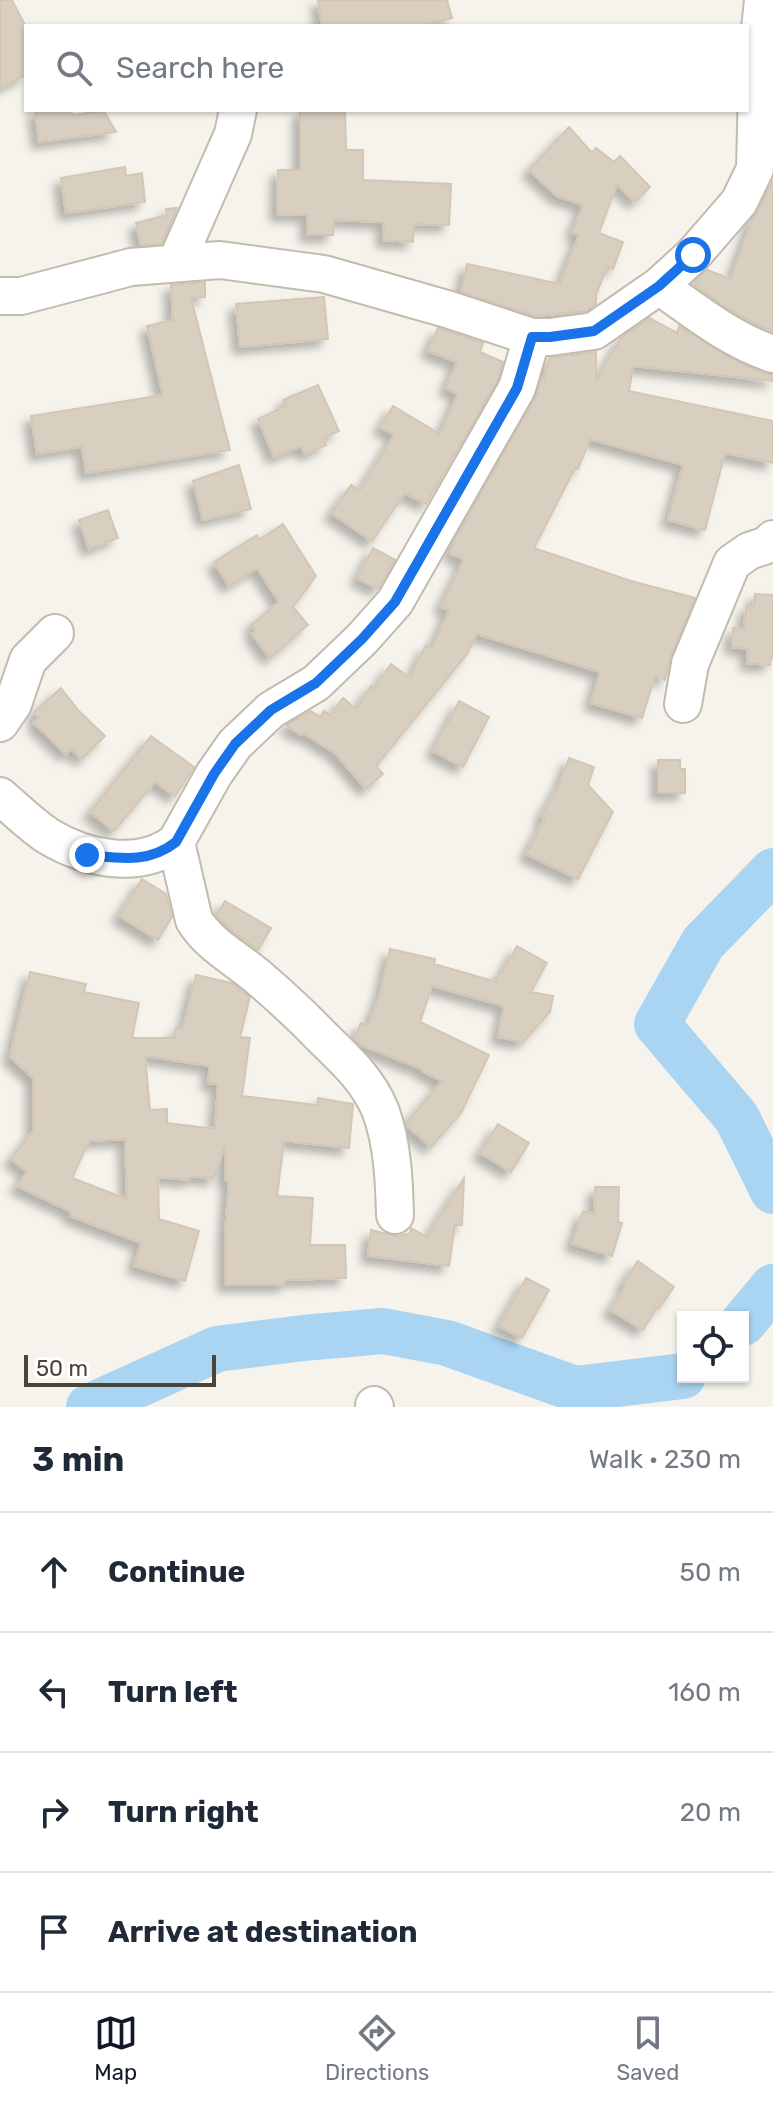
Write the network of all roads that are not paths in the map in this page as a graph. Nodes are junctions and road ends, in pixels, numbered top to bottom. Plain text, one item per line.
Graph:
1 (763, 0) edge
2 (238, 112) edge
3 (764, 175) edge
4 (176, 263) junction
5 (659, 286) junction
6 (0, 296) edge
7 (532, 337) junction
8 (773, 354) edge
9 (773, 539) edge
10 (55, 633) dead end
11 (683, 704) dead end
12 (0, 723) edge
13 (0, 796) edge
14 (176, 842) junction
15 (395, 1215) dead end

1 - 3 street
2 - 4 street
3 - 5 street
4 - 6 street
4 - 7 street
5 - 7 street
5 - 8 street
7 - 14 street
9 - 11 street
10 - 12 street
13 - 14 street
14 - 15 street

